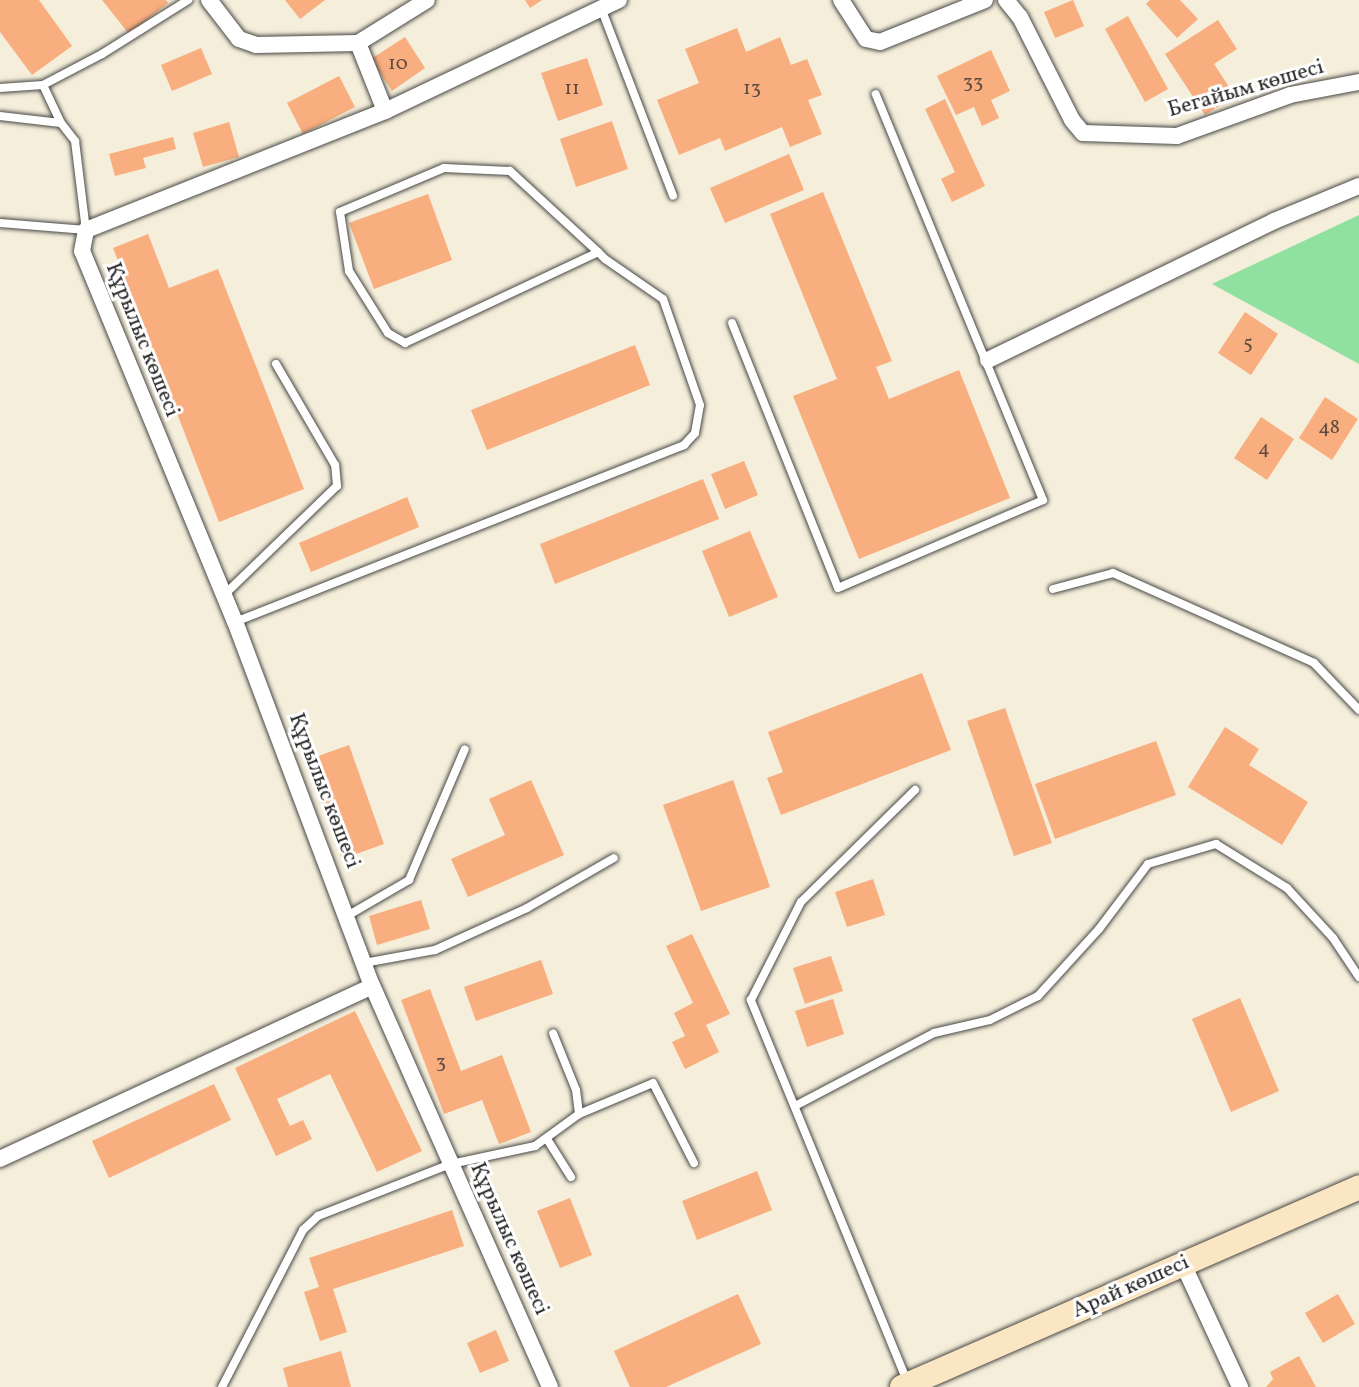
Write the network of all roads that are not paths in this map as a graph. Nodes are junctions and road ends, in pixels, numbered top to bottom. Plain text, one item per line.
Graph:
1 (188, 0) edge
2 (209, 0) edge
3 (427, 0) edge
4 (619, 0) edge
5 (841, 0) edge
6 (985, 0) edge
7 (1006, 0) edge
8 (601, 8) junction
9 (358, 43) junction
10 (1359, 82) edge
11 (43, 85) junction
12 (0, 88) edge
13 (876, 94) dead end
14 (385, 111) junction
15 (0, 116) edge
16 (61, 123) junction
17 (1359, 186) edge
18 (673, 196) dead end
19 (0, 223) edge
20 (86, 230) junction
21 (598, 252) junction
22 (732, 323) dead end
23 (988, 360) junction
24 (276, 364) dead end
25 (1053, 589) dead end
26 (224, 595) junction
27 (235, 622) junction
28 (1359, 710) edge
29 (465, 749) dead end
30 (915, 790) dead end
31 (614, 858) dead end
32 (347, 916) junction
33 (364, 963) junction
34 (1359, 977) edge
35 (372, 986) junction
36 (553, 1033) dead end
37 (795, 1106) junction
38 (579, 1114) junction
39 (547, 1139) junction
40 (0, 1159) edge
41 (694, 1163) dead end
42 (451, 1164) junction
43 (571, 1177) dead end
44 (1359, 1187) edge
45 (1183, 1264) junction
46 (905, 1386) edge
47 (222, 1387) edge
48 (550, 1387) edge
49 (1240, 1387) edge

1 - 11 lane
2 - 9 street
3 - 9 street
4 - 8 street
5 - 6 street
7 - 10 street, Бегайым көшесі
8 - 14 street
8 - 18 lane
9 - 14 street
11 - 12 lane
11 - 16 lane
13 - 23 lane
14 - 20 street
15 - 16 lane
16 - 20 lane
17 - 23 street
19 - 20 lane
20 - 26 street, Құрылыс көшесі
21 - 21 lane
21 - 27 lane
22 - 23 lane
24 - 26 lane
25 - 28 lane
26 - 27 street, Құрылыс көшесі
27 - 32 street, Құрылыс көшесі
29 - 32 lane
30 - 37 lane
31 - 33 lane
32 - 33 street, Құрылыс көшесі
33 - 35 street, Құрылыс көшесі
34 - 37 lane
35 - 40 street
35 - 42 street, Құрылыс көшесі
36 - 38 lane
37 - 46 lane
38 - 39 lane
38 - 41 lane
39 - 42 lane
39 - 43 lane
42 - 47 lane
42 - 48 street, Құрылыс көшесі
44 - 45 main road, Арай көшесі
45 - 46 main road, Арай көшесі
45 - 49 street

